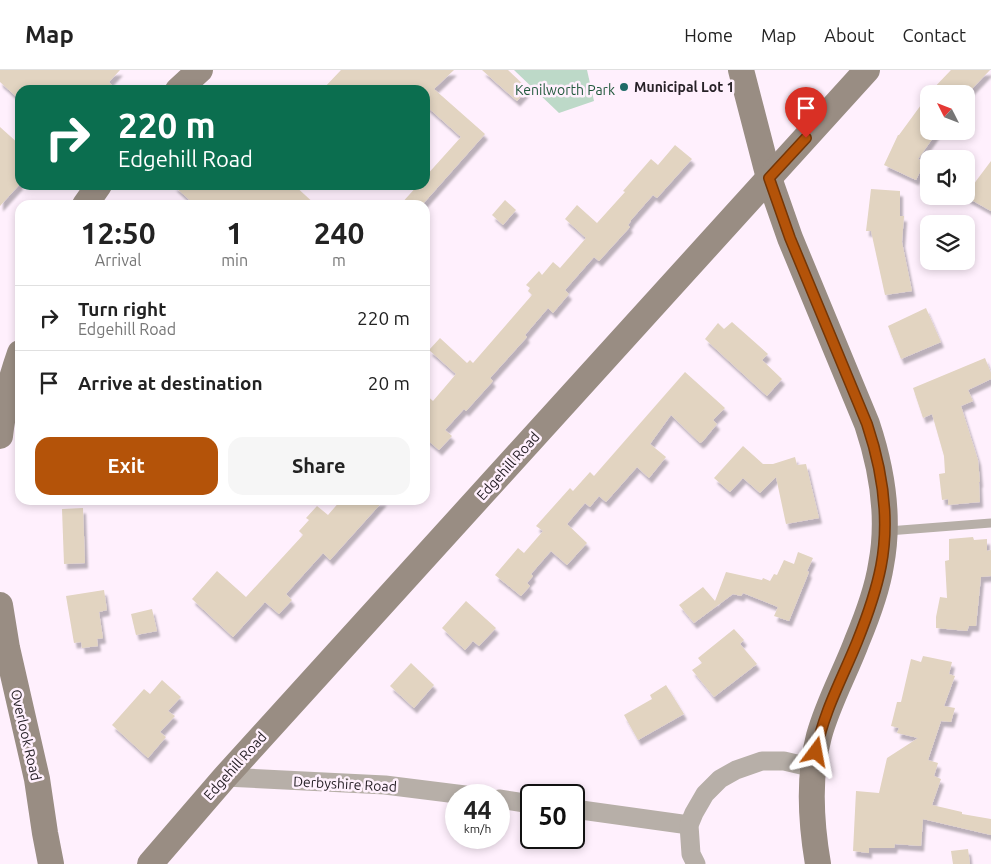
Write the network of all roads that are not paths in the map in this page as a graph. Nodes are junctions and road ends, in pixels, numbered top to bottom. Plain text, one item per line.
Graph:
1 (200, 70) edge
2 (741, 70) edge
3 (867, 70) edge
4 (184, 85) edge
5 (769, 178) junction
6 (15, 370) edge
7 (0, 436) edge
8 (991, 523) edge
9 (885, 531) junction
10 (0, 605) edge
11 (814, 768) junction
12 (225, 777) junction
13 (445, 792) edge
14 (585, 810) edge
15 (689, 824) junction
16 (51, 864) edge
17 (150, 864) edge
18 (696, 864) edge
19 (818, 864) edge

1 - 4 street
2 - 5 street
3 - 5 street, Edgehill Road
5 - 9 street
5 - 12 street, Edgehill Road
6 - 7 street
8 - 9 lane
9 - 11 street
10 - 16 street, Overlook Road
11 - 15 street
11 - 19 street
12 - 13 street, Derbyshire Road
12 - 17 street, Edgehill Road
14 - 15 street
15 - 18 street

